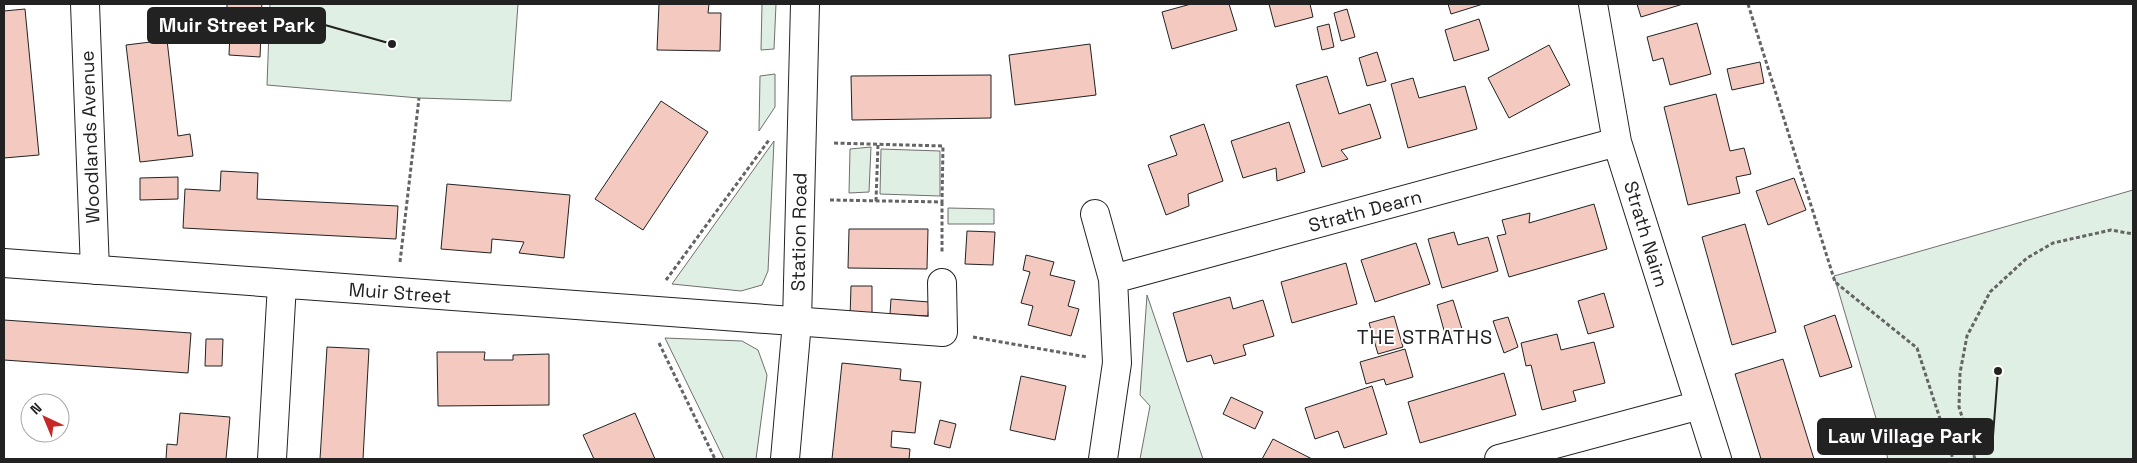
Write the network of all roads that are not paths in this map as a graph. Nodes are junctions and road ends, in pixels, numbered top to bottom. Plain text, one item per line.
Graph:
1 (85, 4) edge
2 (804, 4) edge
3 (1593, 4) edge
4 (1617, 142) junction
5 (1095, 214) dead end
6 (4, 263) edge
7 (95, 270) junction
8 (1113, 279) junction
9 (942, 283) road end
10 (282, 284) junction
11 (797, 322) junction
12 (1700, 405) junction
13 (272, 459) edge
14 (785, 459) edge
15 (1104, 459) edge
16 (1499, 459) edge
17 (1717, 459) edge

1 - 7 street, Woodlands Avenue
2 - 11 street, Station Road
3 - 4 street, Strath Nairn
4 - 8 street, Strath Dearn
4 - 12 street, Strath Nairn
5 - 8 street
6 - 7 street, Muir Street
7 - 10 street, Muir Street
8 - 15 street
9 - 11 street, Muir Street
10 - 11 street, Muir Street
10 - 13 street
11 - 14 street, Station Road
12 - 16 street
12 - 17 street, Strath Nairn

